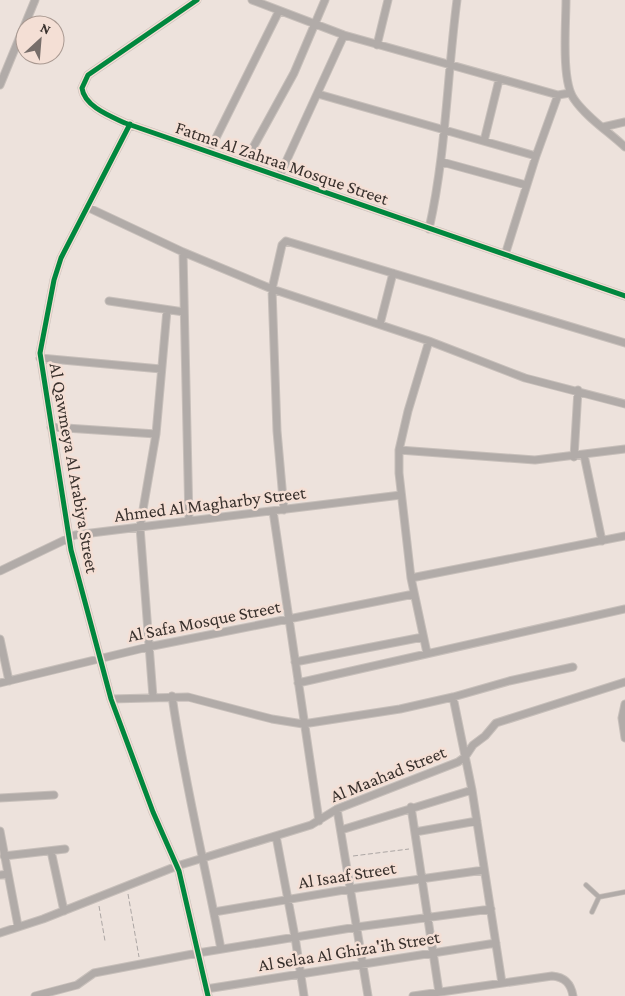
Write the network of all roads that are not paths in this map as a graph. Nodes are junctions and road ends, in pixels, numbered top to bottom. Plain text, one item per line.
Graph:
1 (35, 0) edge
2 (197, 0) edge
3 (252, 0) edge
4 (324, 0) edge
5 (387, 0) edge
6 (457, 0) edge
7 (566, 0) edge
8 (279, 11) junction
9 (315, 24) junction
10 (344, 35) junction
11 (377, 45) junction
12 (449, 65) junction
13 (499, 80) junction
14 (0, 85) edge
15 (570, 93) junction
16 (318, 94) junction
17 (558, 96) junction
18 (625, 122) edge
19 (130, 124) junction
20 (602, 127) junction
21 (446, 130) junction
22 (484, 141) junction
23 (625, 147) edge
24 (209, 152) junction
25 (536, 156) junction
26 (442, 162) junction
27 (244, 164) junction
28 (278, 177) junction
29 (526, 185) junction
30 (88, 207) junction
31 (429, 229) junction
32 (183, 252) junction
33 (505, 255) junction
34 (393, 273) junction
35 (272, 289) junction
36 (625, 296) edge
37 (109, 301) dead end
38 (167, 310) junction
39 (184, 312) junction
40 (380, 324) junction
41 (430, 341) junction
42 (625, 343) edge
43 (40, 358) junction
44 (161, 369) junction
45 (578, 390) junction
46 (625, 404) edge
47 (51, 427) junction
48 (156, 434) junction
49 (625, 449) edge
50 (400, 450) junction
51 (584, 455) junction
52 (574, 457) junction
53 (401, 495) junction
54 (284, 510) junction
55 (273, 511) junction
56 (189, 521) junction
57 (140, 527) junction
58 (625, 536) edge
59 (68, 537) junction
60 (602, 541) junction
61 (0, 571) edge
62 (411, 578) junction
63 (414, 594) junction
64 (625, 609) edge
65 (289, 620) junction
66 (423, 636) junction
67 (0, 639) edge
68 (148, 647) junction
69 (427, 653) junction
70 (100, 659) junction
71 (296, 662) junction
72 (573, 667) dead end
73 (9, 681) junction
74 (625, 682) edge
75 (0, 683) edge
76 (298, 683) junction
77 (172, 696) junction
78 (153, 697) junction
79 (453, 697) junction
80 (110, 699) junction
81 (625, 704) edge
82 (303, 724) junction
83 (625, 738) edge
84 (465, 757) junction
85 (472, 790) junction
86 (54, 795) dead end
87 (0, 798) edge
88 (411, 807) junction
89 (337, 809) junction
90 (477, 821) junction
91 (319, 822) junction
92 (341, 830) junction
93 (0, 831) edge
94 (415, 832) junction
95 (276, 836) junction
96 (65, 849) dead end
97 (51, 851) junction
98 (4, 856) junction
99 (204, 858) junction
100 (177, 866) junction
101 (484, 870) junction
102 (4, 875) edge
103 (423, 878) junction
104 (586, 885) dead end
105 (350, 889) junction
106 (625, 892) edge
107 (599, 897) junction
108 (289, 900) junction
109 (491, 909) junction
110 (64, 911) junction
111 (214, 912) junction
112 (592, 912) dead end
113 (429, 917) junction
114 (18, 926) junction
115 (357, 927) junction
116 (0, 933) edge
117 (295, 937) junction
118 (496, 943) junction
119 (221, 949) junction
120 (198, 953) junction
121 (434, 953) junction
122 (363, 964) junction
123 (301, 974) junction
124 (502, 983) junction
125 (439, 992) junction
126 (207, 993) edge
127 (35, 996) edge
128 (304, 996) edge
129 (368, 996) edge
130 (413, 996) edge
131 (573, 996) edge

1 - 14 street
2 - 19 street, Fatma Al Zahraa Mosque Street
3 - 8 street
4 - 9 street
5 - 11 street
6 - 12 street
7 - 15 street
8 - 9 street
8 - 24 street
9 - 10 street
9 - 27 street
10 - 11 street
10 - 16 street
11 - 12 street
12 - 13 street
12 - 21 street
13 - 17 street
13 - 22 street
15 - 17 street
15 - 20 street
16 - 21 street
16 - 28 street
17 - 25 street
18 - 20 street
19 - 24 street, Fatma Al Zahraa Mosque Street
19 - 30 street, Al Qawmeya Al Arabiya Street
20 - 23 street
21 - 22 street
21 - 26 street
22 - 25 street
24 - 27 street, Fatma Al Zahraa Mosque Street
25 - 29 street
26 - 29 street
26 - 31 street
27 - 28 street, Fatma Al Zahraa Mosque Street
28 - 31 street, Fatma Al Zahraa Mosque Street
29 - 33 street
30 - 32 street
30 - 43 street, Al Qawmeya Al Arabiya Street
31 - 33 street, Fatma Al Zahraa Mosque Street
32 - 35 street
32 - 39 street
33 - 36 street, Fatma Al Zahraa Mosque Street
34 - 35 street
34 - 40 street
34 - 42 street
35 - 40 street
35 - 54 street
37 - 38 street
38 - 39 street
38 - 44 street
39 - 56 street
40 - 41 street
41 - 45 street
41 - 50 street
43 - 44 street
43 - 47 street, Al Qawmeya Al Arabiya Street
44 - 48 street
45 - 46 street
45 - 52 street
47 - 48 street
47 - 59 street, Al Qawmeya Al Arabiya Street
48 - 57 street
49 - 51 street
50 - 52 street
50 - 53 street
51 - 52 street
51 - 60 street
53 - 54 street, Ahmed Al Magharby Street
53 - 62 street
54 - 55 street, Ahmed Al Magharby Street
55 - 56 street, Ahmed Al Magharby Street
55 - 65 street
56 - 57 street, Ahmed Al Magharby Street
57 - 59 street, Ahmed Al Magharby Street
57 - 68 street
58 - 60 street
59 - 61 street, Ahmed Al Magharby Street
59 - 70 street, Al Qawmeya Al Arabiya Street
60 - 62 street
62 - 63 street
63 - 65 street, Al Safa Mosque Street
63 - 66 street
64 - 69 street
65 - 68 street, Al Safa Mosque Street
65 - 71 street
66 - 69 street
66 - 71 street
67 - 73 street
68 - 70 street, Al Safa Mosque Street
68 - 78 street
69 - 76 street
70 - 73 street, Al Safa Mosque Street
70 - 80 street, Al Qawmeya Al Arabiya Street
71 - 76 street
72 - 79 street
73 - 75 street, Al Safa Mosque Street
74 - 84 street, Al Maahad Street
76 - 82 street
77 - 78 street
77 - 82 street
77 - 99 street
78 - 80 street
79 - 82 street
79 - 84 street
80 - 100 street, Al Qawmeya Al Arabiya Street
81 - 83 street
82 - 91 street
84 - 85 street
84 - 89 street, Al Maahad Street
85 - 88 street
85 - 90 street
86 - 87 street
88 - 92 street
88 - 94 street
89 - 91 street, Al Maahad Street
89 - 92 street
90 - 94 street
90 - 101 street
91 - 95 street, Al Maahad Street
92 - 105 street
93 - 98 street
94 - 103 street
95 - 99 street, Al Maahad Street
95 - 108 street
96 - 97 street
97 - 98 street
97 - 110 street
98 - 102 street
99 - 100 street, Al Maahad Street
99 - 111 street
100 - 110 street, Al Maahad Street
100 - 120 street, Al Qawmeya Al Arabiya Street
101 - 103 street, Al Isaaf Street
101 - 109 street
102 - 114 street
103 - 105 street, Al Isaaf Street
103 - 113 street
104 - 107 lane
105 - 108 street, Al Isaaf Street
105 - 115 street
106 - 107 lane
107 - 112 lane
108 - 111 street, Al Isaaf Street
108 - 117 street
109 - 113 street
109 - 118 street
110 - 114 street, Al Maahad Street
111 - 119 street
113 - 115 street
113 - 121 street
114 - 116 street, Al Maahad Street
115 - 117 street
115 - 122 street
117 - 119 street
117 - 123 street
118 - 121 street, Al Selaa Al Ghiza'ih Street
118 - 124 street
119 - 120 street
120 - 126 street, Al Qawmeya Al Arabiya Street
120 - 127 street
121 - 122 street, Al Selaa Al Ghiza'ih Street
121 - 125 street
122 - 123 street, Al Selaa Al Ghiza'ih Street
122 - 129 street
123 - 126 street, Al Selaa Al Ghiza'ih Street
123 - 128 street
124 - 125 street
124 - 131 street
125 - 130 street

